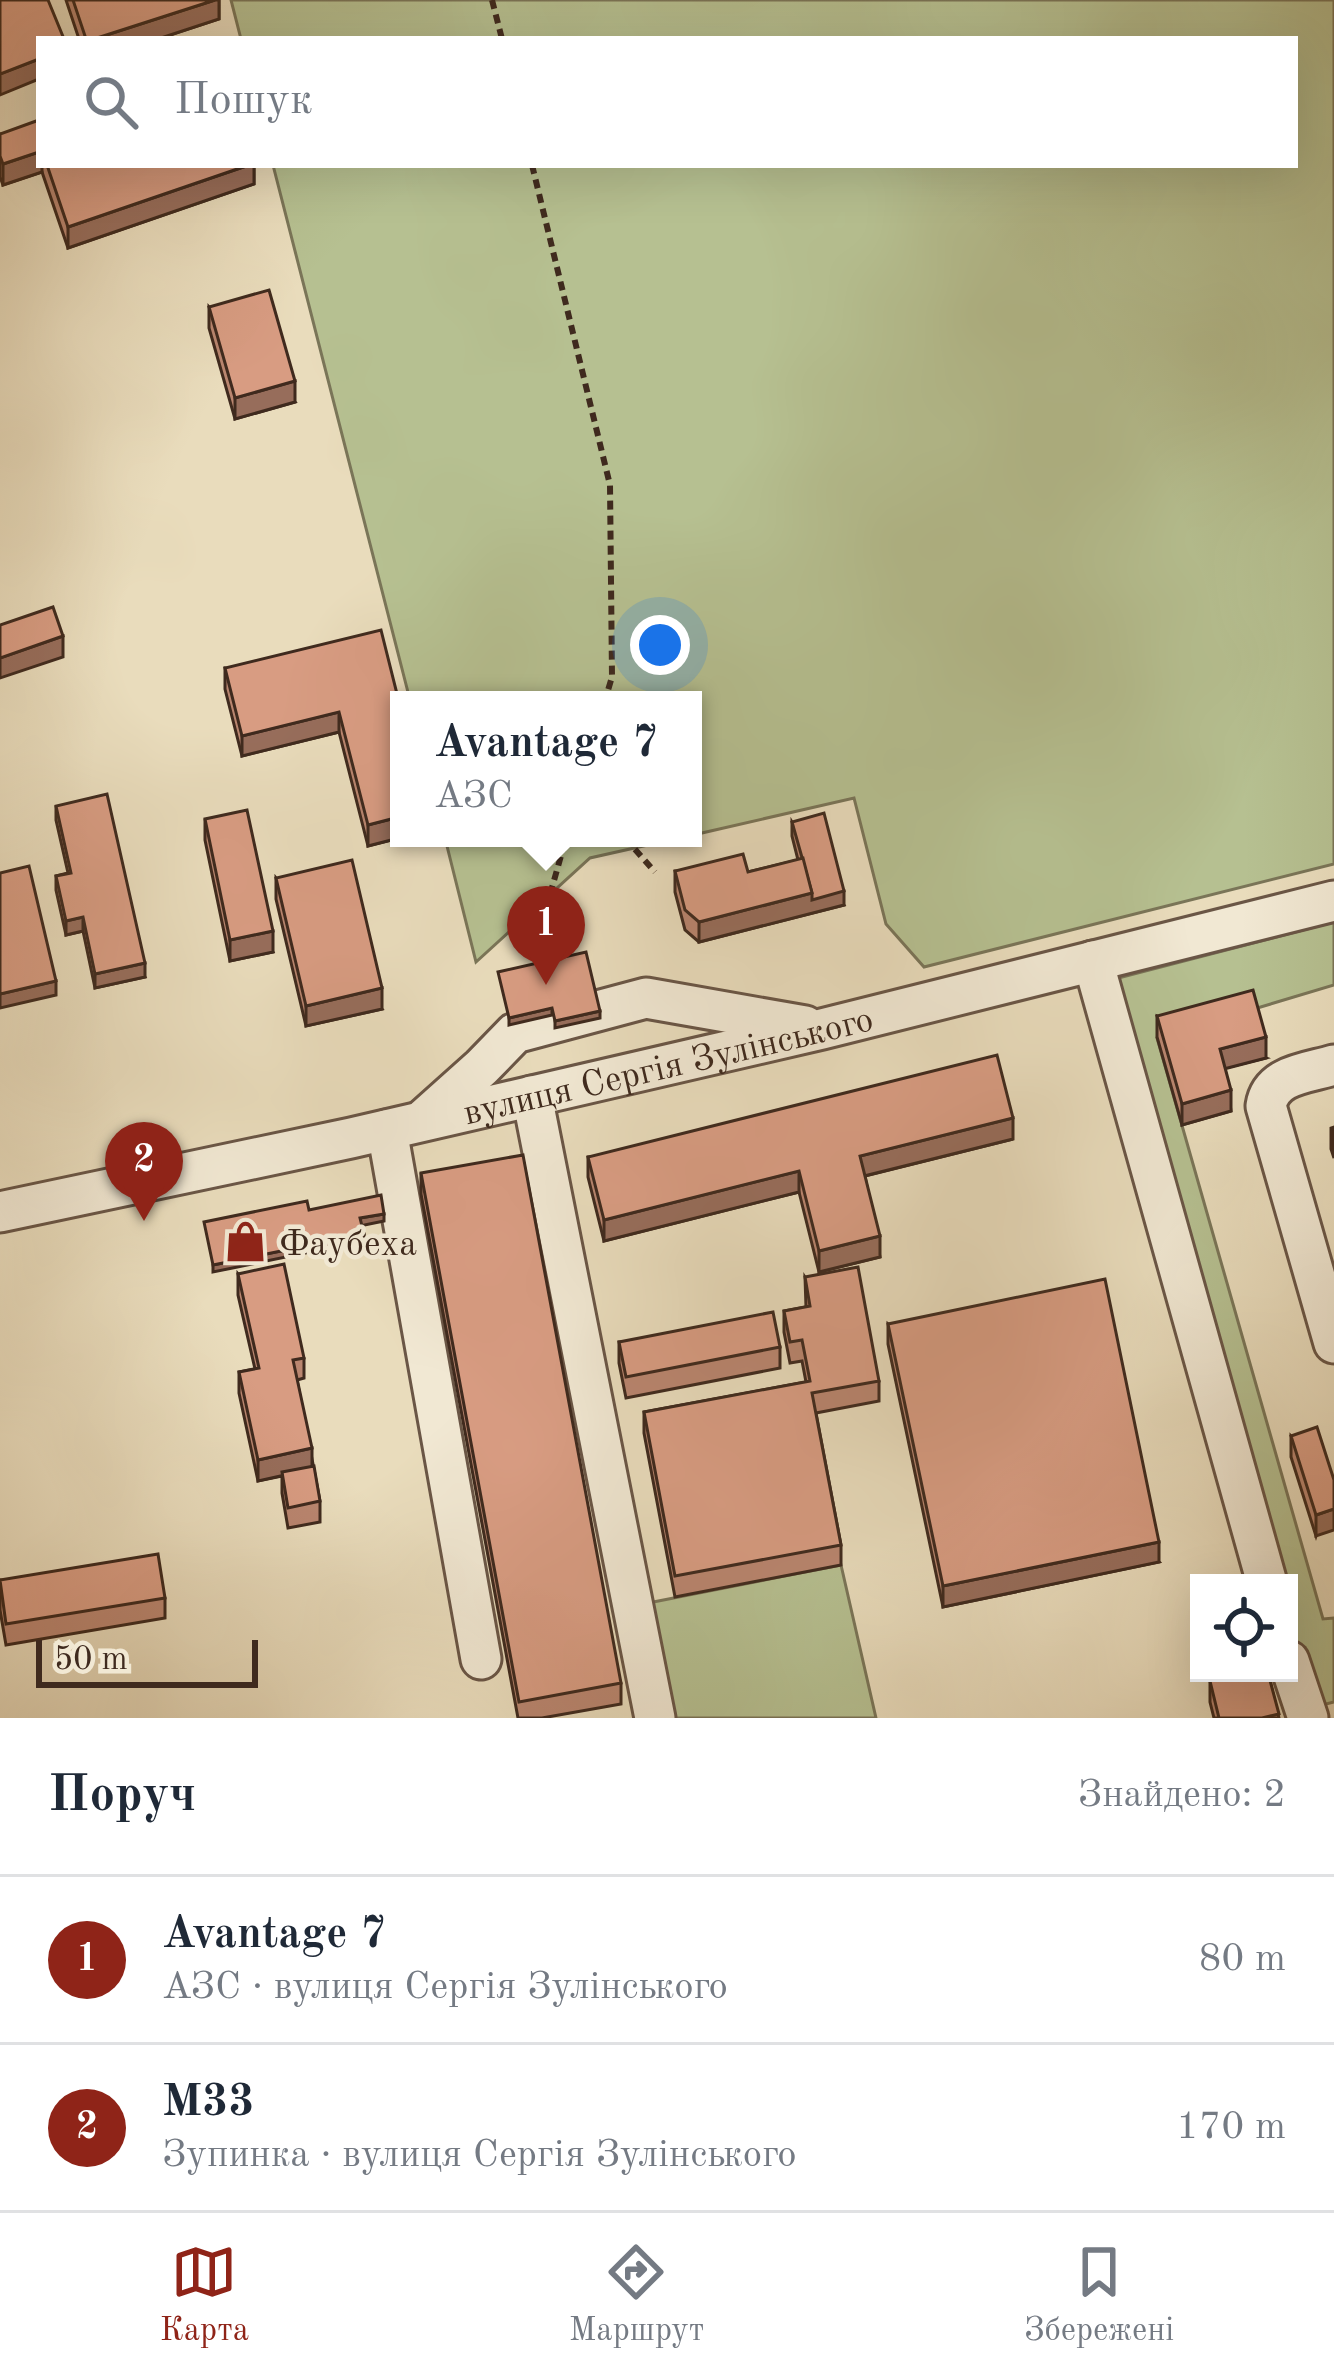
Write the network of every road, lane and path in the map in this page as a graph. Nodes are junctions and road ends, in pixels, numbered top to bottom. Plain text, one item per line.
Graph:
1 (492, 0) edge
2 (501, 36) edge
3 (533, 168) edge
4 (607, 691) edge
5 (563, 847) edge
6 (633, 847) edge
7 (655, 872) dead end
8 (1334, 901) edge
9 (1093, 961) junction
10 (548, 1024) junction
11 (822, 1029) junction
12 (1334, 1065) edge
13 (532, 1096) junction
14 (403, 1126) junction
15 (0, 1211) edge
16 (1334, 1343) edge
17 (1264, 1574) edge
18 (482, 1659) dead end
19 (1296, 1682) edge
20 (655, 1718) edge
21 (1307, 1718) edge

1 - 2 path
3 - 4 path
5 - 10 path
6 - 7 path
8 - 9 street, вулиця Сергія Зулінського
9 - 11 street, вулиця Сергія Зулінського
9 - 17 street
10 - 11 street
10 - 14 street
11 - 13 street, вулиця Сергія Зулінського
12 - 16 street
13 - 14 street, вулиця Сергія Зулінського
13 - 20 street
14 - 15 street, вулиця Сергія Зулінського
14 - 18 street
19 - 21 street

